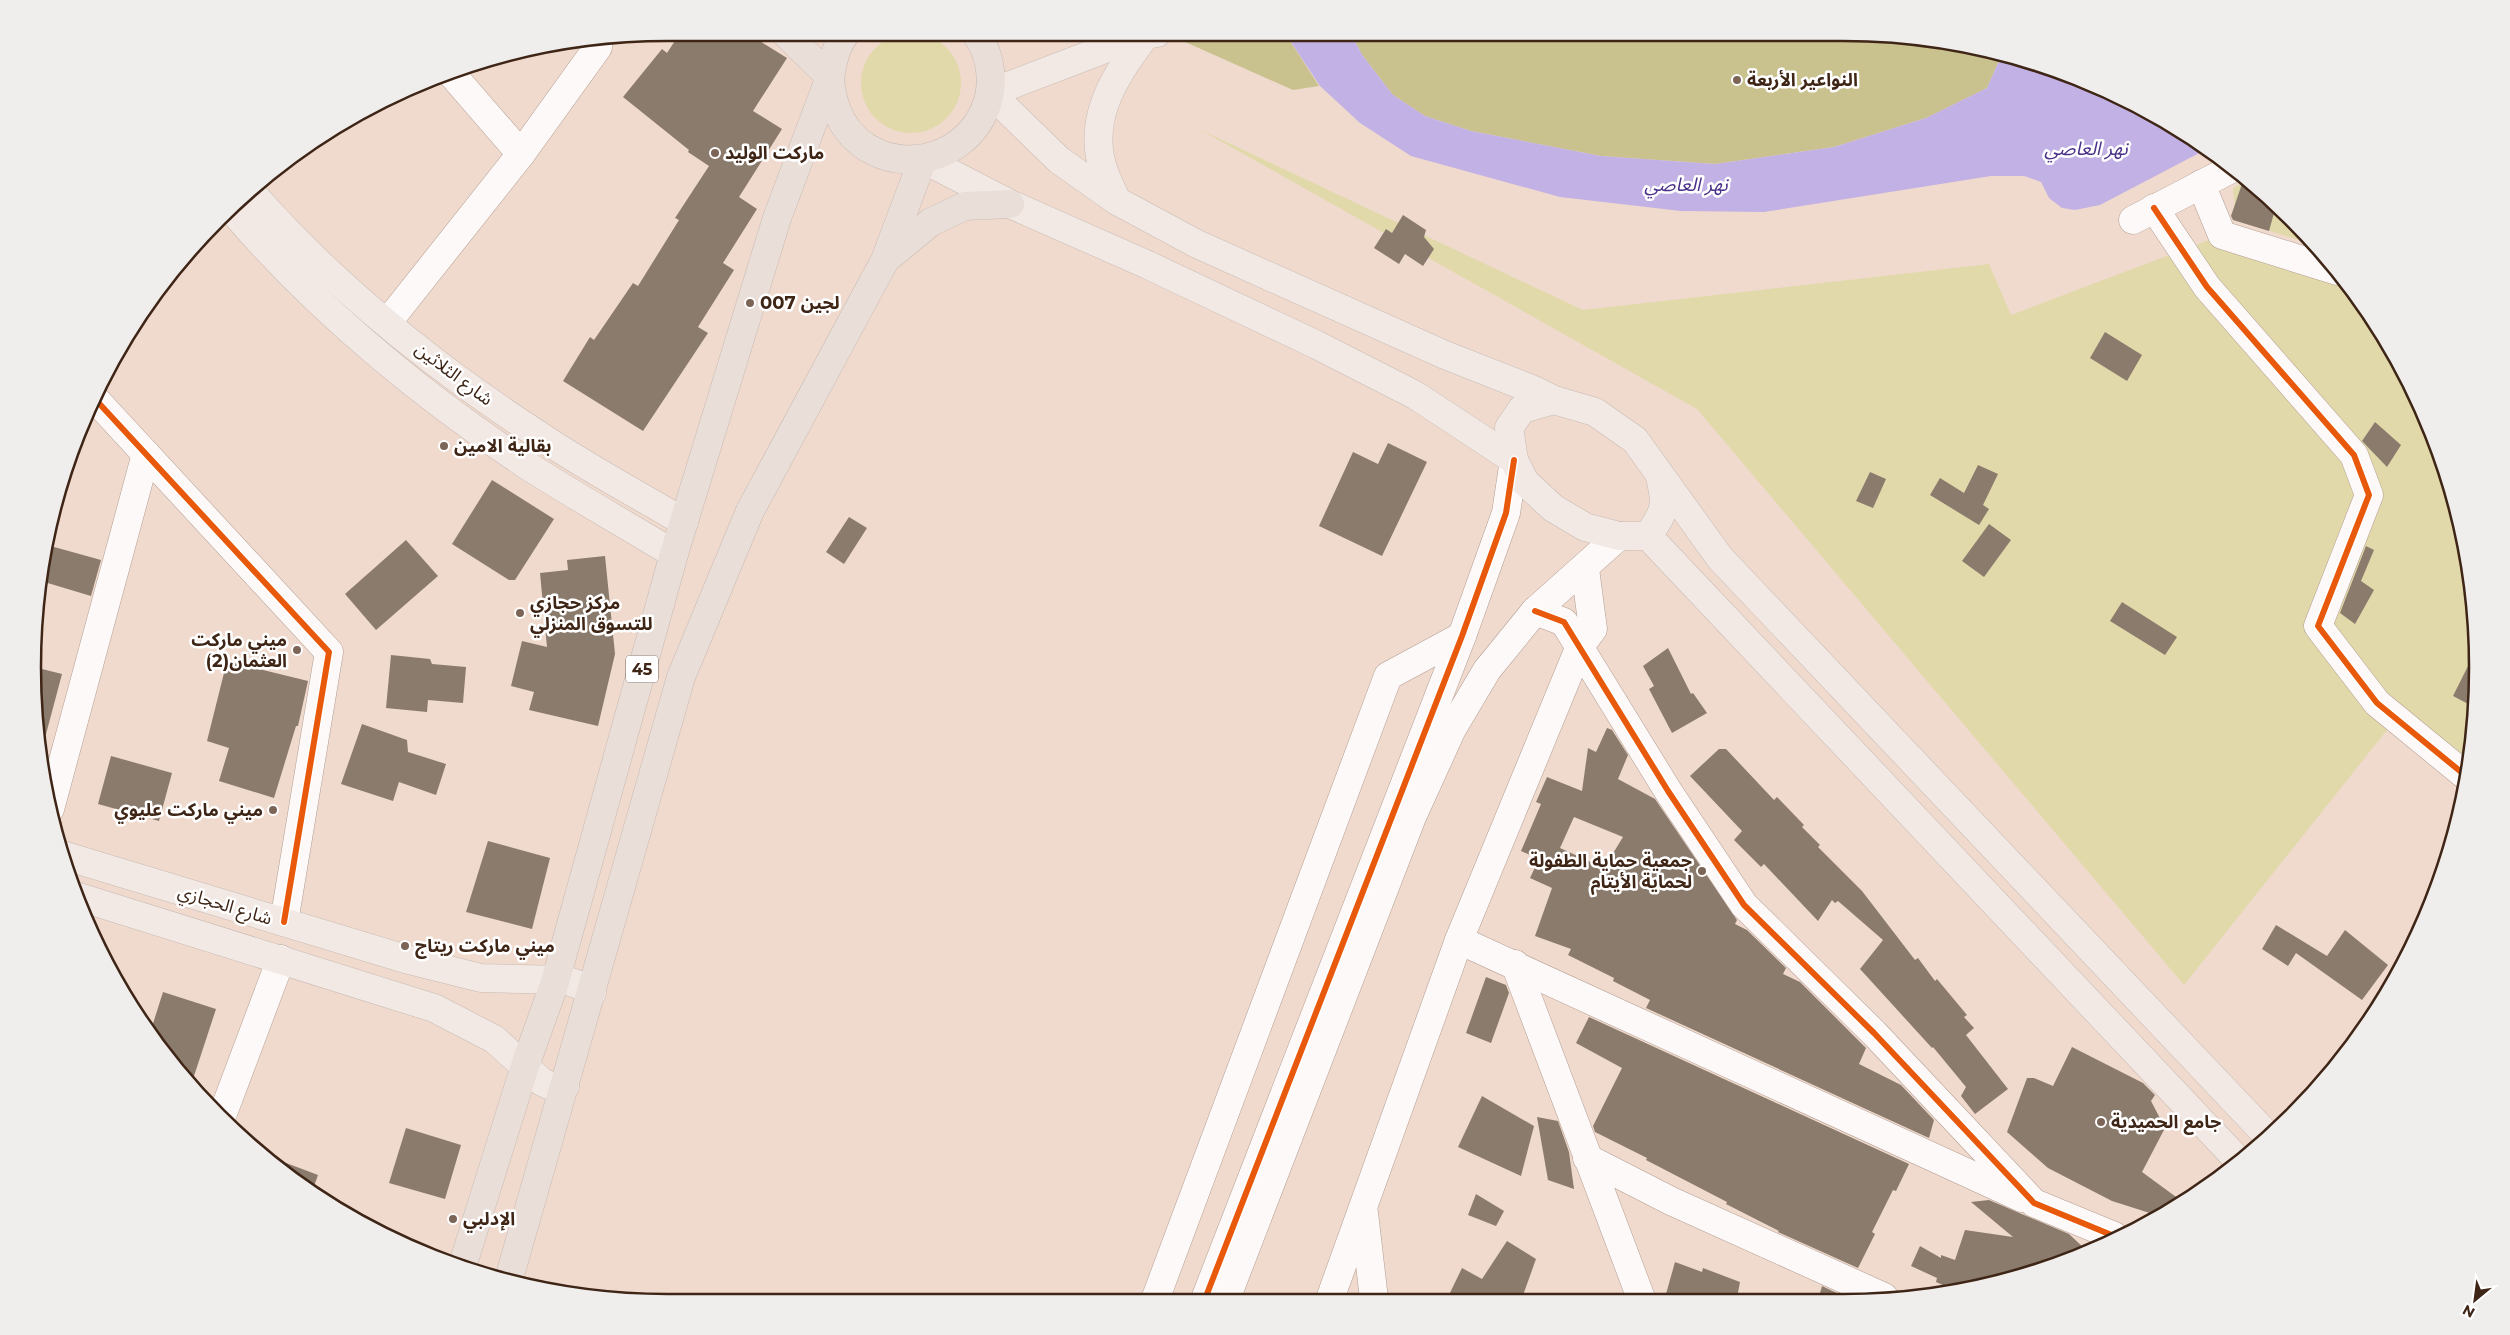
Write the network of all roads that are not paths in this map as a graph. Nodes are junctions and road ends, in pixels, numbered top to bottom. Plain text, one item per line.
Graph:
1 (793, 41) edge
2 (842, 41) edge
3 (980, 41) edge
4 (1133, 41) edge
5 (1145, 41) edge
6 (598, 47) dead end
7 (830, 77) junction
8 (455, 78) edge
9 (990, 93) junction
10 (521, 154) junction
11 (923, 159) junction
12 (2225, 172) edge
13 (2201, 184) junction
14 (255, 197) edge
15 (1117, 201) junction
16 (1010, 204) junction
17 (236, 215) edge
18 (885, 260) junction
19 (2323, 267) edge
20 (387, 323) junction
21 (1554, 400) junction
22 (100, 404) edge
23 (146, 454) junction
24 (1514, 460) junction
25 (1659, 473) junction
26 (684, 522) junction
27 (1619, 536) junction
28 (1648, 536) junction
29 (674, 554) junction
30 (1585, 568) junction
31 (1535, 611) junction
32 (1462, 636) junction
33 (1580, 646) junction
34 (2460, 771) edge
35 (54, 794) edge
36 (71, 858) edge
37 (86, 899) edge
38 (284, 922) junction
39 (1459, 940) junction
40 (281, 959) junction
41 (1515, 964) junction
42 (555, 982) junction
43 (592, 994) junction
44 (525, 1066) junction
45 (566, 1086) junction
46 (224, 1109) edge
47 (2263, 1131) edge
48 (2234, 1156) edge
49 (1587, 1158) junction
50 (2034, 1203) junction
51 (1364, 1209) junction
52 (2109, 1234) edge
53 (464, 1260) edge
54 (511, 1273) edge
55 (1874, 1292) edge
56 (1156, 1294) edge
57 (1207, 1294) edge
58 (1228, 1294) edge
59 (1332, 1294) edge
60 (1373, 1294) edge
61 (1639, 1294) edge

1 - 7 highway
2 - 7 highway
3 - 9 highway
4 - 9 main road
5 - 15 main road
6 - 10 street
7 - 11 highway
7 - 26 highway, 45
8 - 10 street
9 - 11 highway
9 - 15 main road
10 - 20 street
11 - 16 main road
11 - 18 highway, 45
12 - 13 street
13 - 19 street
13 - 34 street
14 - 20 main road, شارع الثلاثين
15 - 21 main road
16 - 18 highway
16 - 24 main road
17 - 29 main road
18 - 43 highway, 45
20 - 26 main road, شارع الثلاثين
21 - 24 main road
21 - 25 main road
22 - 23 street
23 - 35 street
23 - 38 street
24 - 27 main road
24 - 32 street
25 - 28 main road
25 - 47 main road
26 - 29 highway, 45
27 - 28 main road
27 - 30 street
28 - 48 main road
29 - 42 highway, 45
30 - 31 street
30 - 33 street
31 - 33 street
31 - 58 street
32 - 56 street
32 - 57 street
33 - 39 street
33 - 50 street
36 - 38 main road, شارع الحجازي
37 - 40 main road
38 - 42 main road, شارع الحجازي
39 - 41 street
39 - 51 street
40 - 44 main road
40 - 46 street
41 - 49 street
41 - 50 street
42 - 43 main road, شارع الحجازي
42 - 44 highway, 45
43 - 45 highway, 45
44 - 45 main road
44 - 53 highway, 45
45 - 54 highway, 45
49 - 55 street
49 - 61 street
50 - 52 street
51 - 59 street
51 - 60 street

